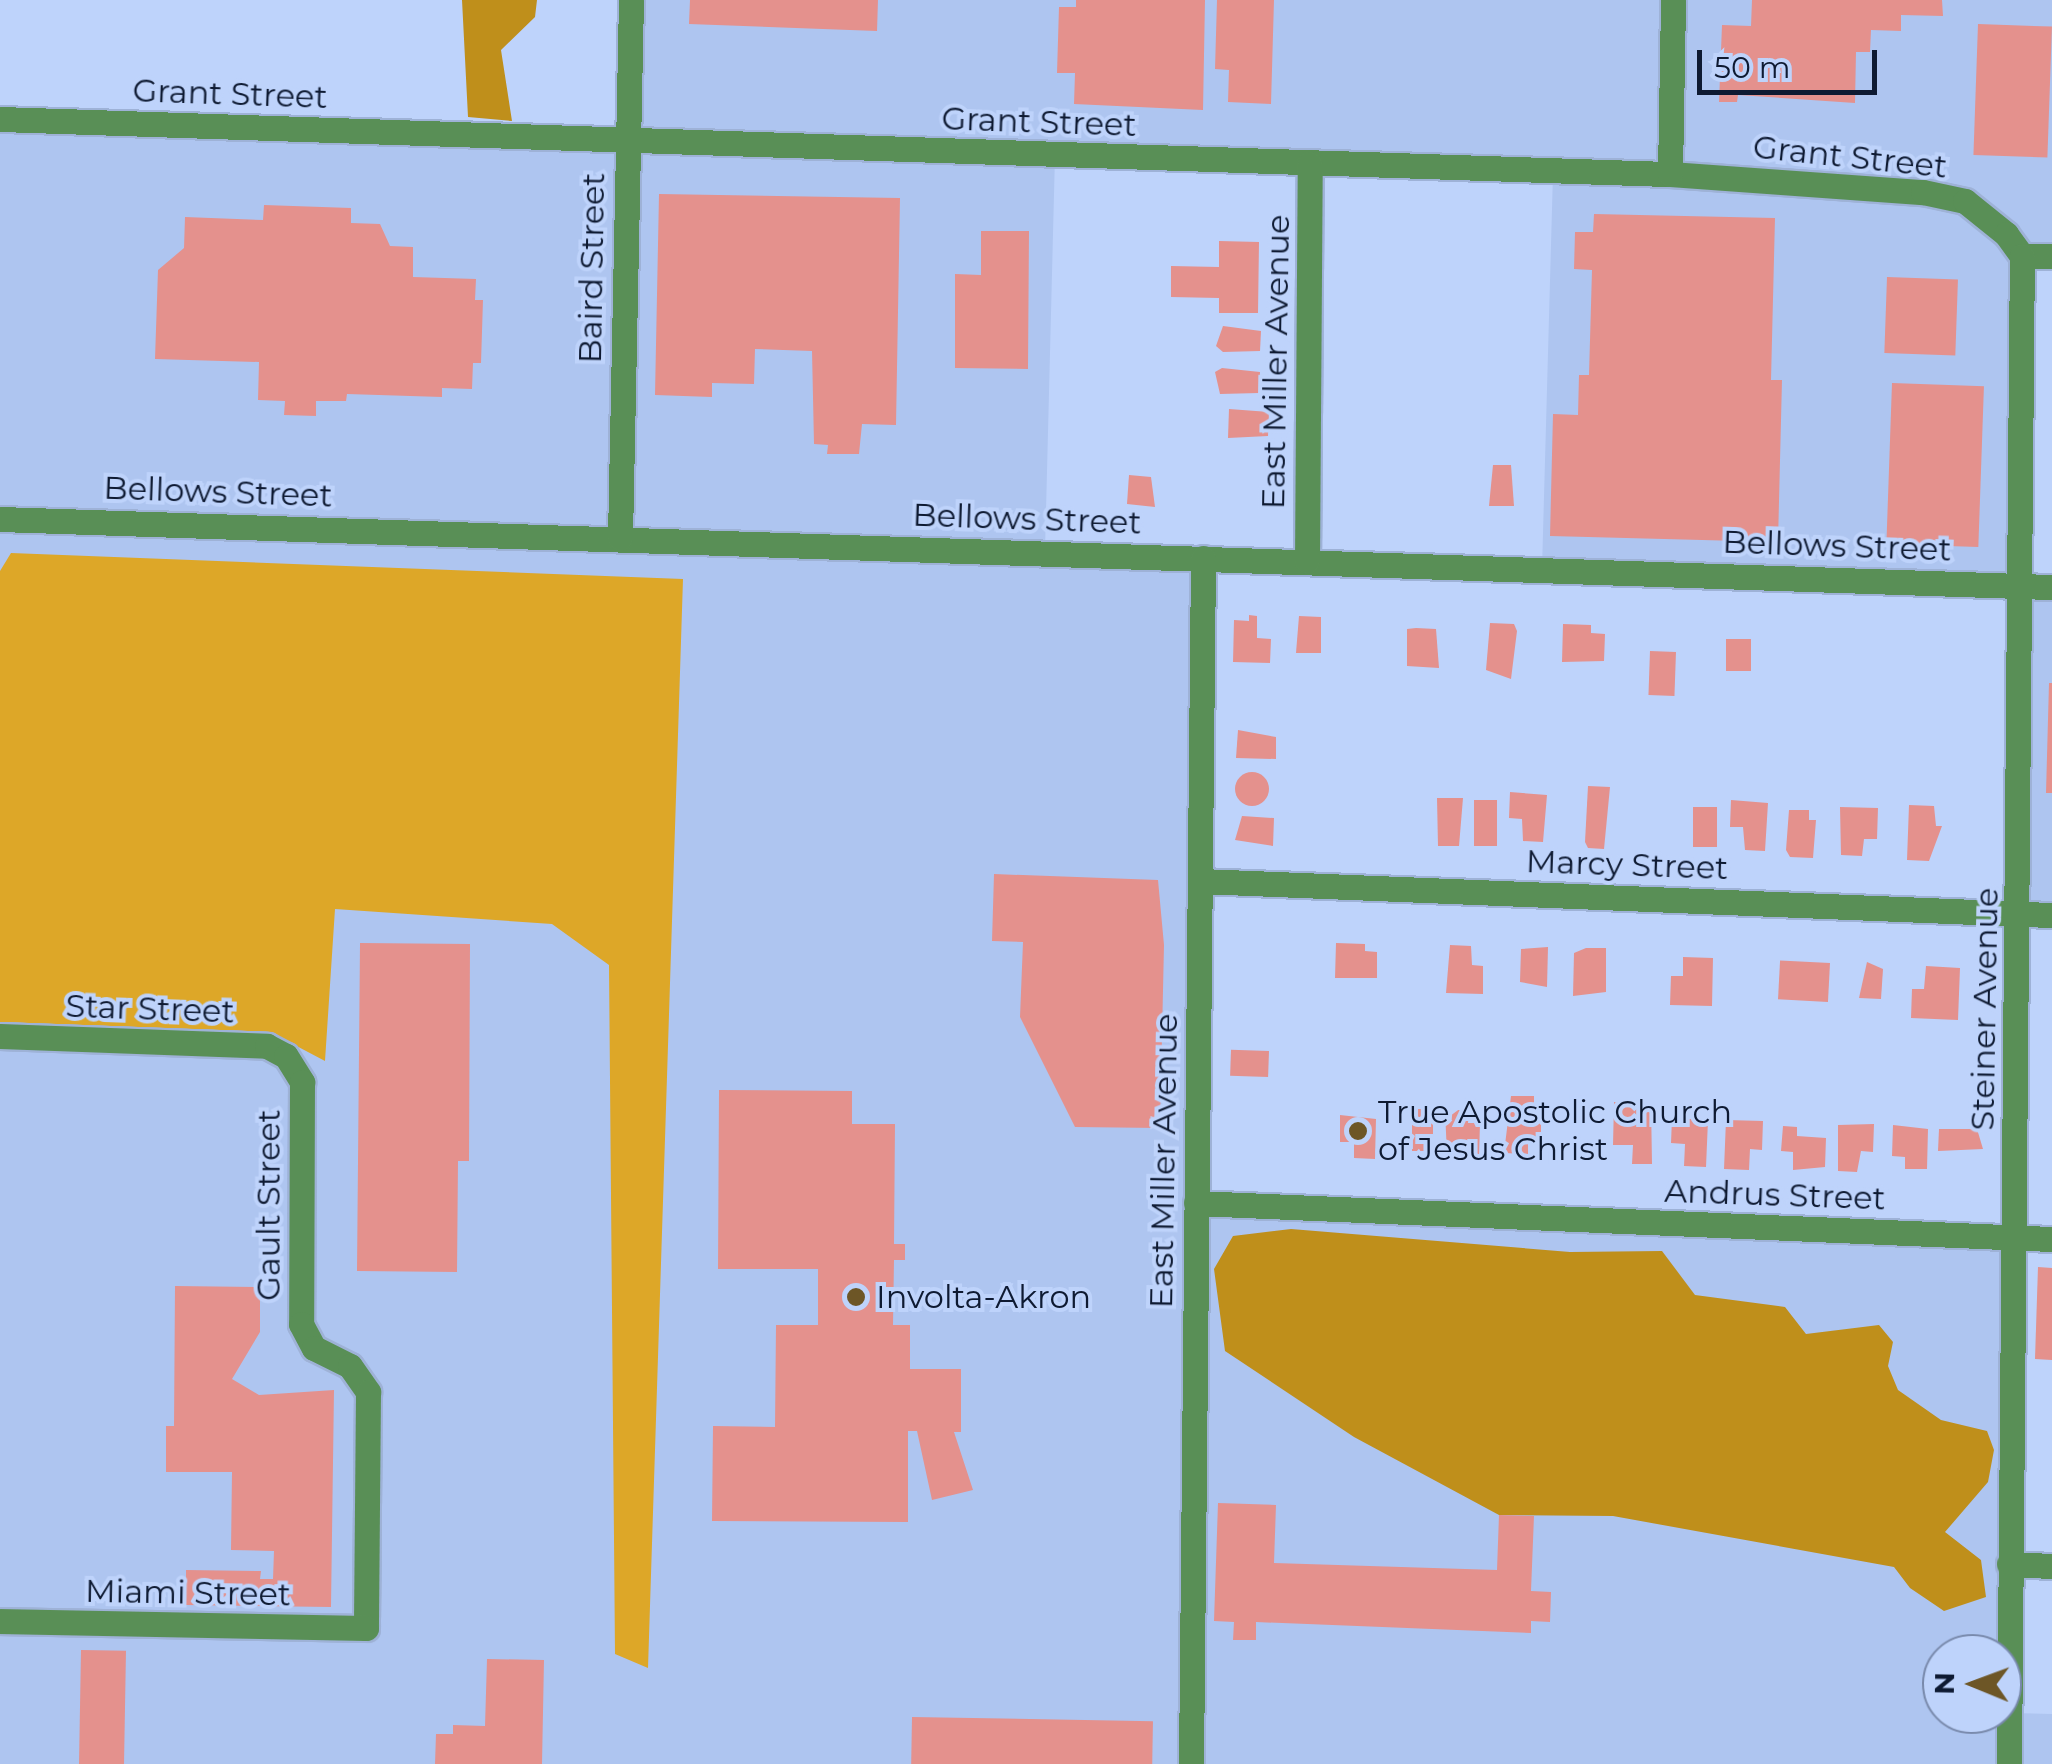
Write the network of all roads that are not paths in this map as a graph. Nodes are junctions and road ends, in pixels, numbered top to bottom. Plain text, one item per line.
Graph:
1 (630, 0) edge
2 (1673, 0) edge
3 (0, 119) edge
4 (628, 138) junction
5 (1310, 164) junction
6 (1670, 174) junction
7 (2022, 256) junction
8 (2052, 256) edge
9 (0, 519) edge
10 (620, 538) junction
11 (1203, 558) junction
12 (1307, 561) junction
13 (2019, 586) junction
14 (2052, 587) edge
15 (1200, 882) junction
16 (2020, 914) junction
17 (2052, 916) edge
18 (0, 1036) edge
19 (291, 1062) joint
20 (1196, 1203) junction
21 (2013, 1238) junction
22 (2052, 1239) edge
23 (2009, 1564) junction
24 (2052, 1566) edge
25 (366, 1619) joint
26 (0, 1621) edge
27 (1190, 1764) edge
28 (2009, 1764) edge

1 - 4 street, Baird Street
2 - 6 street
3 - 4 street, Grant Street
4 - 5 street, Grant Street
4 - 10 street, Baird Street
5 - 6 street, Grant Street
5 - 12 street, East Miller Avenue
6 - 7 street, Grant Street
7 - 8 street
7 - 13 street, Steiner Avenue
9 - 10 street, Bellows Street
10 - 11 street, Bellows Street
11 - 12 street, Bellows Street
11 - 15 street, East Miller Avenue
12 - 13 street, Bellows Street
13 - 14 street, Bellows Street
13 - 16 street, Steiner Avenue
15 - 16 street, Marcy Street
15 - 20 street, East Miller Avenue
16 - 17 street, Marcy Street
16 - 21 street, Steiner Avenue
18 - 19 street, Star Street
19 - 25 street, Gault Street
20 - 21 street, Andrus Street
20 - 27 street, East Miller Avenue
21 - 22 street, Andrus Street
21 - 23 street, Steiner Avenue
23 - 24 street
23 - 28 street, Steiner Avenue
25 - 26 street, Miami Street

